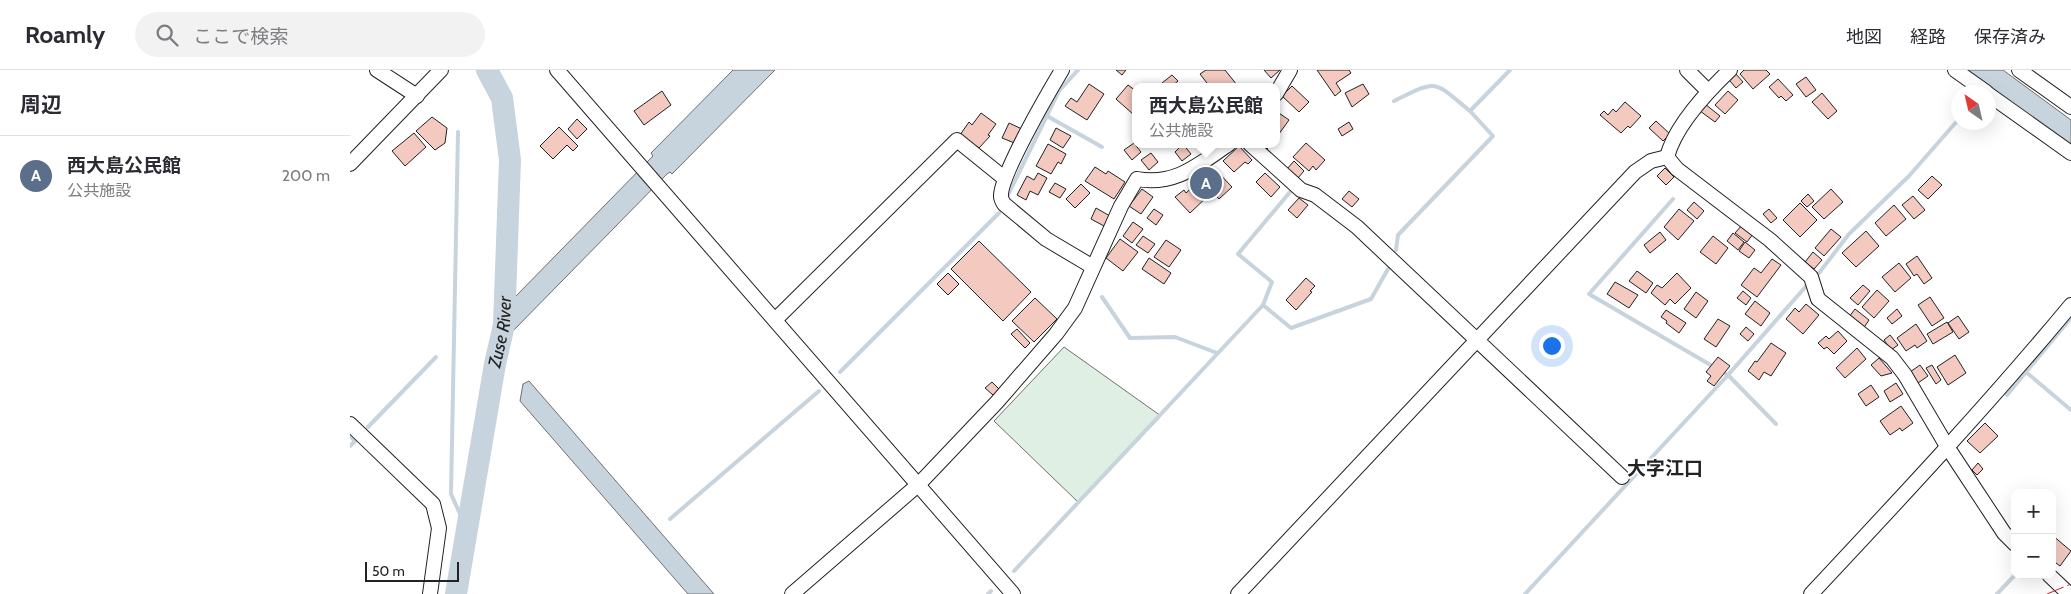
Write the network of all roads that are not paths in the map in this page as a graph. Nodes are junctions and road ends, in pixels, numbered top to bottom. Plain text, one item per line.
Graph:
1 (377, 70) edge
2 (441, 70) edge
3 (557, 70) edge
4 (1062, 70) edge
5 (1290, 70) edge
6 (1688, 70) edge
7 (1730, 70) edge
8 (1955, 70) edge
9 (2019, 70) edge
10 (1976, 85) edge
11 (1280, 87) edge
12 (1708, 91) junction
13 (417, 96) junction
14 (1996, 99) edge
15 (2071, 107) edge
16 (1223, 148) edge
17 (1254, 148) edge
18 (2071, 152) edge
19 (1666, 157) junction
20 (350, 164) edge
21 (1004, 178) junction
22 (1093, 267) junction
23 (2071, 305) edge
24 (776, 320) junction
25 (1476, 341) junction
26 (350, 424) edge
27 (1948, 448) junction
28 (1622, 477) dead end
29 (919, 484) junction
30 (2011, 540) edge
31 (2053, 579) edge
32 (430, 594) edge
33 (792, 594) edge
34 (1013, 594) edge
35 (1238, 594) edge
36 (1811, 594) edge
37 (2069, 594) edge

1 - 13 street
2 - 13 street
3 - 24 street
4 - 21 street
5 - 11 street
6 - 12 street
7 - 12 street
8 - 10 street
9 - 15 street
12 - 19 street
13 - 20 street
14 - 18 street
16 - 22 street
17 - 25 street
19 - 25 street
19 - 27 street
21 - 22 street
21 - 24 street
22 - 29 street
23 - 27 street
24 - 29 street
25 - 28 street
25 - 35 street
26 - 32 street
27 - 30 street
27 - 36 street
29 - 33 street
29 - 34 street
31 - 37 street

